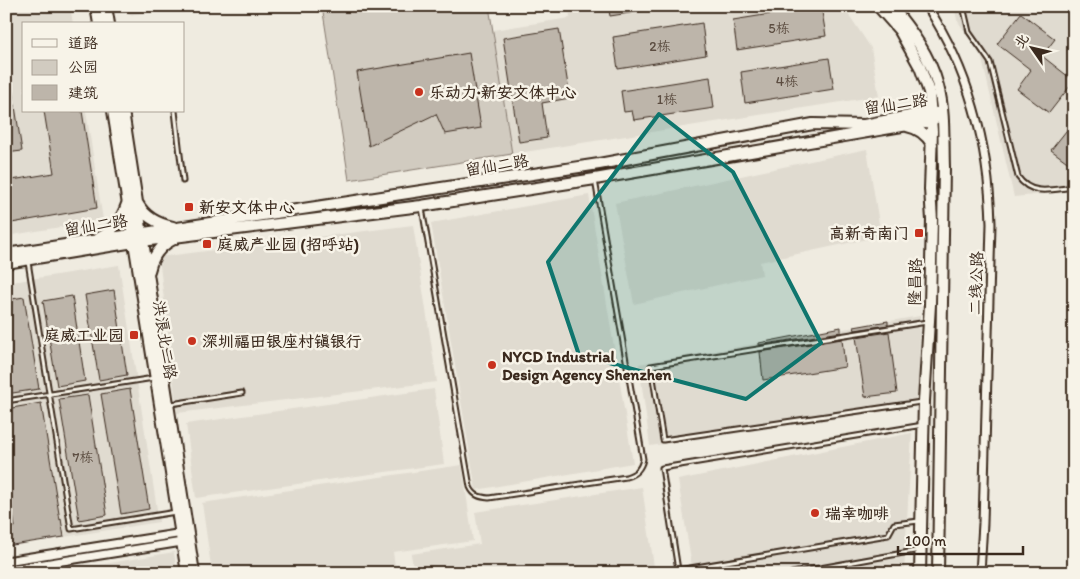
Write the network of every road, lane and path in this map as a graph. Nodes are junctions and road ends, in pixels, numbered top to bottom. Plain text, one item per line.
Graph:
1 (96, 6) edge
2 (106, 6) edge
3 (878, 6) edge
4 (891, 6) edge
5 (927, 6) edge
6 (963, 6) edge
7 (99, 22) edge
8 (109, 22) edge
9 (113, 112) edge
10 (122, 112) edge
11 (175, 112) edge
12 (942, 114) junction
13 (931, 116) junction
14 (820, 124) junction
15 (903, 126) junction
16 (821, 140) junction
17 (932, 145) junction
18 (594, 179) junction
19 (183, 181) dead end
20 (1074, 187) edge
21 (132, 203) junction
22 (421, 206) junction
23 (181, 232) junction
24 (138, 238) junction
25 (93, 241) junction
26 (6, 254) edge
27 (27, 259) junction
28 (6, 263) edge
29 (148, 275) junction
30 (929, 321) junction
31 (156, 378) junction
32 (242, 393) dead end
33 (49, 394) junction
34 (6, 401) edge
35 (924, 401) junction
36 (168, 404) junction
37 (923, 424) junction
38 (177, 512) junction
39 (921, 520) junction
40 (184, 537) junction
41 (920, 550) junction
42 (6, 561) edge
43 (6, 570) edge
44 (187, 573) edge
45 (194, 573) edge
46 (792, 573) edge
47 (920, 573) edge
48 (938, 573) edge
49 (980, 573) edge

1 - 7 street
2 - 8 street
3 - 13 street, 隆昌路
4 - 12 street, 隆昌路
5 - 49 street, 二线公路
6 - 20 lane
9 - 21 street, 洪浪北二路
10 - 21 street, 洪浪北二路
11 - 19 lane
12 - 13 street, 留仙二路
12 - 48 street, 隆昌路
13 - 14 street, 留仙二路
13 - 15 street, 留仙二路
13 - 17 street, 隆昌路
14 - 16 street
14 - 23 street, 留仙二路
15 - 16 street, 留仙二路
15 - 17 street
16 - 18 street, 留仙二路
17 - 30 street, 隆昌路
18 - 22 street, 留仙二路
18 - 22 lane
21 - 23 street
21 - 24 street, 洪浪北二路
21 - 25 street
22 - 23 street, 留仙二路
23 - 24 street, 留仙二路
23 - 29 street
24 - 25 street, 留仙二路
24 - 27 street, 留仙二路
24 - 29 street, 洪浪北二路
24 - 31 street, 洪浪北二路
25 - 26 street, 留仙二路
27 - 28 street, 留仙二路
27 - 33 lane
29 - 36 street, 洪浪北二路
30 - 35 street, 隆昌路
30 - 35 lane
31 - 33 lane
31 - 38 street, 洪浪北二路
32 - 36 lane
33 - 34 lane
33 - 38 lane
35 - 37 street, 隆昌路
36 - 40 street, 洪浪北二路
37 - 39 street, 隆昌路
37 - 39 lane
38 - 40 street, 洪浪北二路
39 - 41 street, 隆昌路
40 - 42 street
40 - 43 street
40 - 44 street, 洪浪北二路
40 - 45 street, 洪浪北二路
41 - 46 lane
41 - 47 street, 隆昌路

